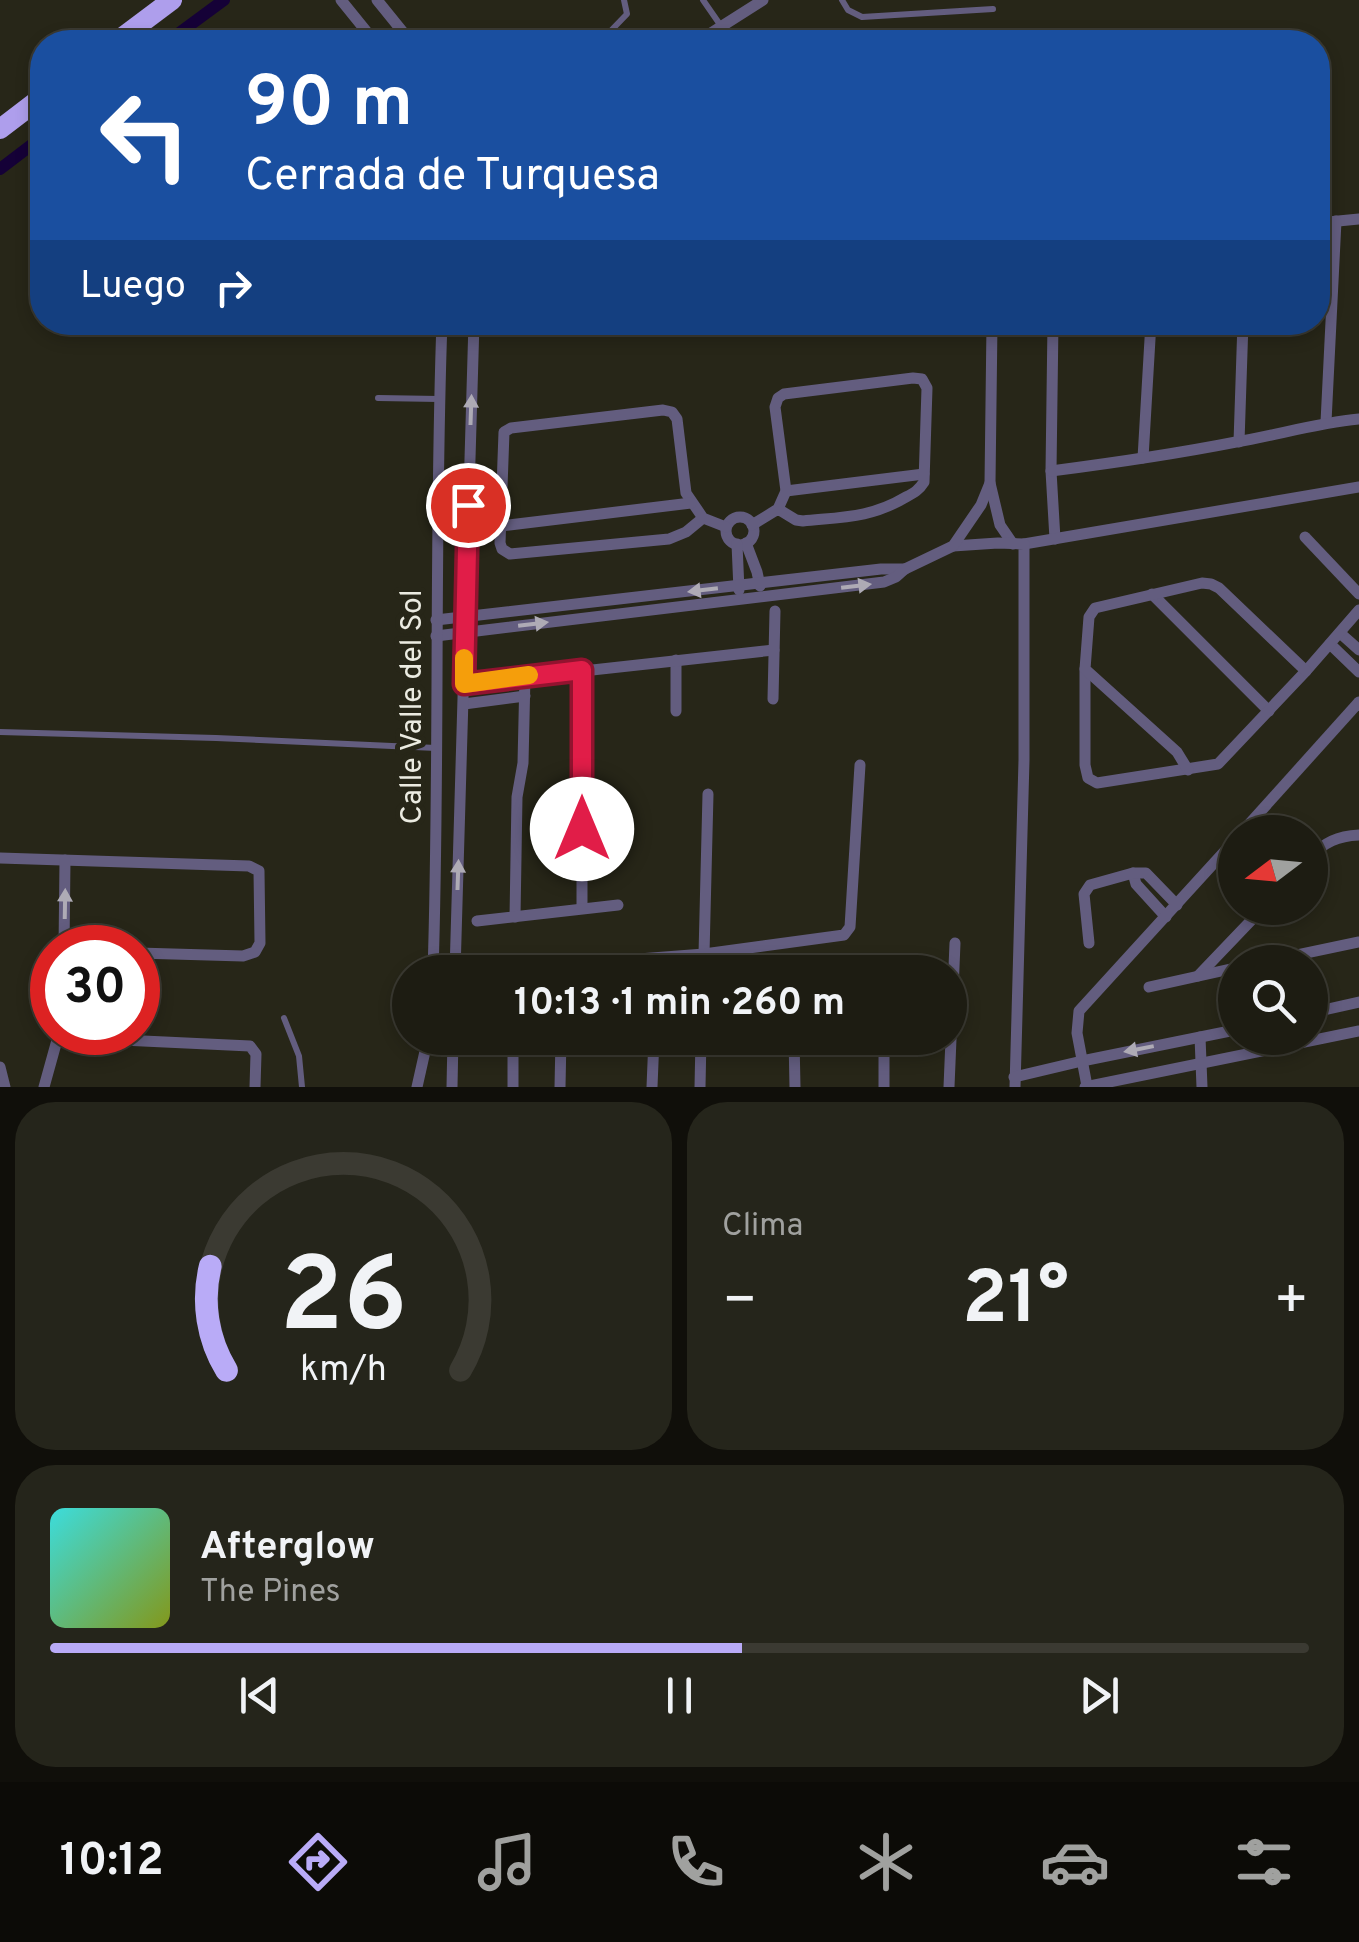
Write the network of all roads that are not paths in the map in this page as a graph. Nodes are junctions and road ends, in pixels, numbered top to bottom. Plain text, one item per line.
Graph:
1 (172, 0) edge
2 (341, 0) edge
3 (377, 0) edge
4 (624, 0) edge
5 (703, 0) edge
6 (762, 0) edge
7 (842, 0) edge
8 (993, 9) dead end
9 (721, 27) junction
10 (132, 30) edge
11 (365, 30) edge
12 (401, 30) edge
13 (612, 30) edge
14 (716, 30) edge
15 (30, 106) edge
16 (0, 129) edge
17 (1359, 220) edge
18 (1336, 221) junction
19 (1330, 222) edge
20 (441, 335) edge
21 (474, 335) edge
22 (992, 335) edge
23 (1053, 335) edge
24 (1149, 335) edge
25 (1243, 335) edge
26 (378, 398) dead end
27 (439, 399) junction
28 (1359, 419) edge
29 (1326, 422) junction
30 (1239, 442) junction
31 (1143, 458) junction
32 (1051, 471) junction
33 (924, 474) junction
34 (990, 483) junction
35 (1359, 487) edge
36 (786, 491) junction
37 (691, 503) junction
38 (778, 510) junction
39 (703, 518) junction
40 (752, 525) junction
41 (501, 526) junction
42 (726, 527) junction
43 (1304, 536) dead end
44 (1055, 539) junction
45 (741, 544) junction
46 (1018, 544) junction
47 (953, 546) junction
48 (904, 569) junction
49 (760, 583) junction
50 (738, 586) junction
51 (1152, 594) junction
52 (1359, 594) edge
53 (761, 598) junction
54 (740, 600) junction
55 (1359, 610) edge
56 (774, 611) dead end
57 (465, 617) junction
58 (436, 620) junction
59 (465, 633) junction
60 (1340, 634) junction
61 (436, 636) junction
62 (1330, 644) junction
63 (774, 650) junction
64 (1359, 650) edge
65 (676, 660) junction
66 (1085, 669) junction
67 (582, 670) junction
68 (1306, 671) junction
69 (1359, 672) edge
70 (524, 676) junction
71 (464, 684) junction
72 (525, 696) junction
73 (773, 699) dead end
74 (1359, 702) edge
75 (464, 704) junction
76 (1269, 711) junction
77 (676, 712) dead end
78 (0, 732) edge
79 (437, 748) junction
80 (860, 764) dead end
81 (1188, 770) junction
82 (708, 794) dead end
83 (1257, 815) edge
84 (1359, 836) edge
85 (1328, 843) edge
86 (0, 858) edge
87 (1218, 859) edge
88 (66, 860) junction
89 (1134, 873) junction
90 (1177, 905) junction
91 (618, 906) dead end
92 (582, 908) junction
93 (514, 916) junction
94 (1166, 917) junction
95 (476, 921) dead end
96 (65, 925) edge
97 (1247, 925) edge
98 (1359, 942) edge
99 (955, 943) dead end
100 (1089, 943) dead end
101 (1328, 948) edge
102 (160, 954) edge
103 (704, 954) junction
104 (433, 955) edge
105 (456, 955) edge
106 (691, 955) edge
107 (954, 955) edge
108 (1218, 972) edge
109 (1198, 976) junction
110 (1150, 987) dead end
111 (1359, 1002) edge
112 (1328, 1009) edge
113 (284, 1018) dead end
114 (1359, 1031) edge
115 (1218, 1033) edge
116 (1200, 1037) junction
117 (160, 1041) edge
118 (53, 1055) edge
119 (424, 1055) edge
120 (453, 1055) edge
121 (513, 1055) edge
122 (561, 1055) edge
123 (653, 1055) edge
124 (701, 1055) edge
125 (794, 1055) edge
126 (884, 1055) edge
127 (950, 1055) edge
128 (1082, 1060) junction
129 (1201, 1064) junction
130 (0, 1067) edge
131 (1014, 1082) edge
132 (5, 1087) edge
133 (44, 1087) edge
134 (255, 1087) edge
135 (302, 1087) edge
136 (417, 1087) edge
137 (452, 1087) edge
138 (512, 1087) edge
139 (560, 1087) edge
140 (652, 1087) edge
141 (700, 1087) edge
142 (795, 1087) edge
143 (884, 1087) edge
144 (949, 1087) edge
145 (1086, 1087) edge
146 (1202, 1087) edge

1 - 10 highway
2 - 11 street
3 - 12 street
4 - 13 lane
5 - 9 lane
6 - 9 street
7 - 8 lane
9 - 14 street
15 - 16 highway
17 - 18 street
18 - 19 street
18 - 29 street
20 - 27 street, Calle Valle del Sol
57 -> 21 street
22 - 34 street
23 - 32 street
24 - 31 street
25 - 30 street
26 - 27 lane
27 - 58 street, Calle Valle del Sol
28 - 29 street
29 - 30 street
30 - 31 street
31 - 32 street
32 - 44 street
33 - 36 street
33 - 36 street
33 - 38 street
34 - 46 street
34 - 47 street
35 - 44 street
36 - 38 street
37 - 39 street
37 - 41 street
37 - 41 street
38 - 40 street
39 - 41 street
39 - 42 street
40 - 42 street
40 - 45 street
42 - 45 street
43 - 52 street
44 - 46 street
45 - 49 street
45 - 50 street
46 - 47 street
46 - 131 street
47 - 48 street
48 - 49 street
53 -> 48 street
49 - 50 street
49 - 53 street
50 - 54 street
50 -> 57 street
51 - 66 street
51 - 68 street
51 - 76 street
53 - 54 street
59 -> 54 street
55 - 60 street
56 - 63 street
57 - 58 street
57 - 59 street
58 - 61 street, Calle Valle del Sol
59 - 61 street
59 - 71 street
60 - 62 street
60 - 64 street
61 - 79 street, Calle Valle del Sol
62 - 68 street
62 - 69 street
63 - 65 street
63 - 73 street
65 - 67 street
65 - 77 street
66 - 81 street
66 - 81 street
67 - 70 street
67 - 92 street
68 - 76 street
70 - 71 street
70 - 72 street
71 - 75 street
72 - 75 street
72 - 93 street
74 - 83 street
105 -> 75 street
76 - 81 street
78 - 79 lane
79 - 104 street, Calle Valle del Sol
80 - 103 street
82 - 103 street
84 - 85 street
86 - 88 street
87 - 90 street
96 -> 88 street
88 - 102 street
89 - 90 street
89 - 94 street
89 - 100 street
90 - 94 street
91 - 92 street
92 - 93 street
93 - 95 street
94 - 128 street
97 - 109 street
98 - 101 street
99 - 107 street
103 - 106 street
108 - 109 street
109 - 110 street
111 - 112 street
113 - 135 lane
114 - 129 street
115 - 116 street
116 -> 128 street
116 - 129 street
117 - 134 street
118 - 133 street
119 - 136 street
120 - 137 street
121 - 138 street
122 - 139 street
123 - 140 street
124 - 141 street
125 - 142 street
126 - 143 street
127 - 144 street
128 - 131 street
128 - 145 street
129 - 145 street
129 - 146 street
130 - 132 street

